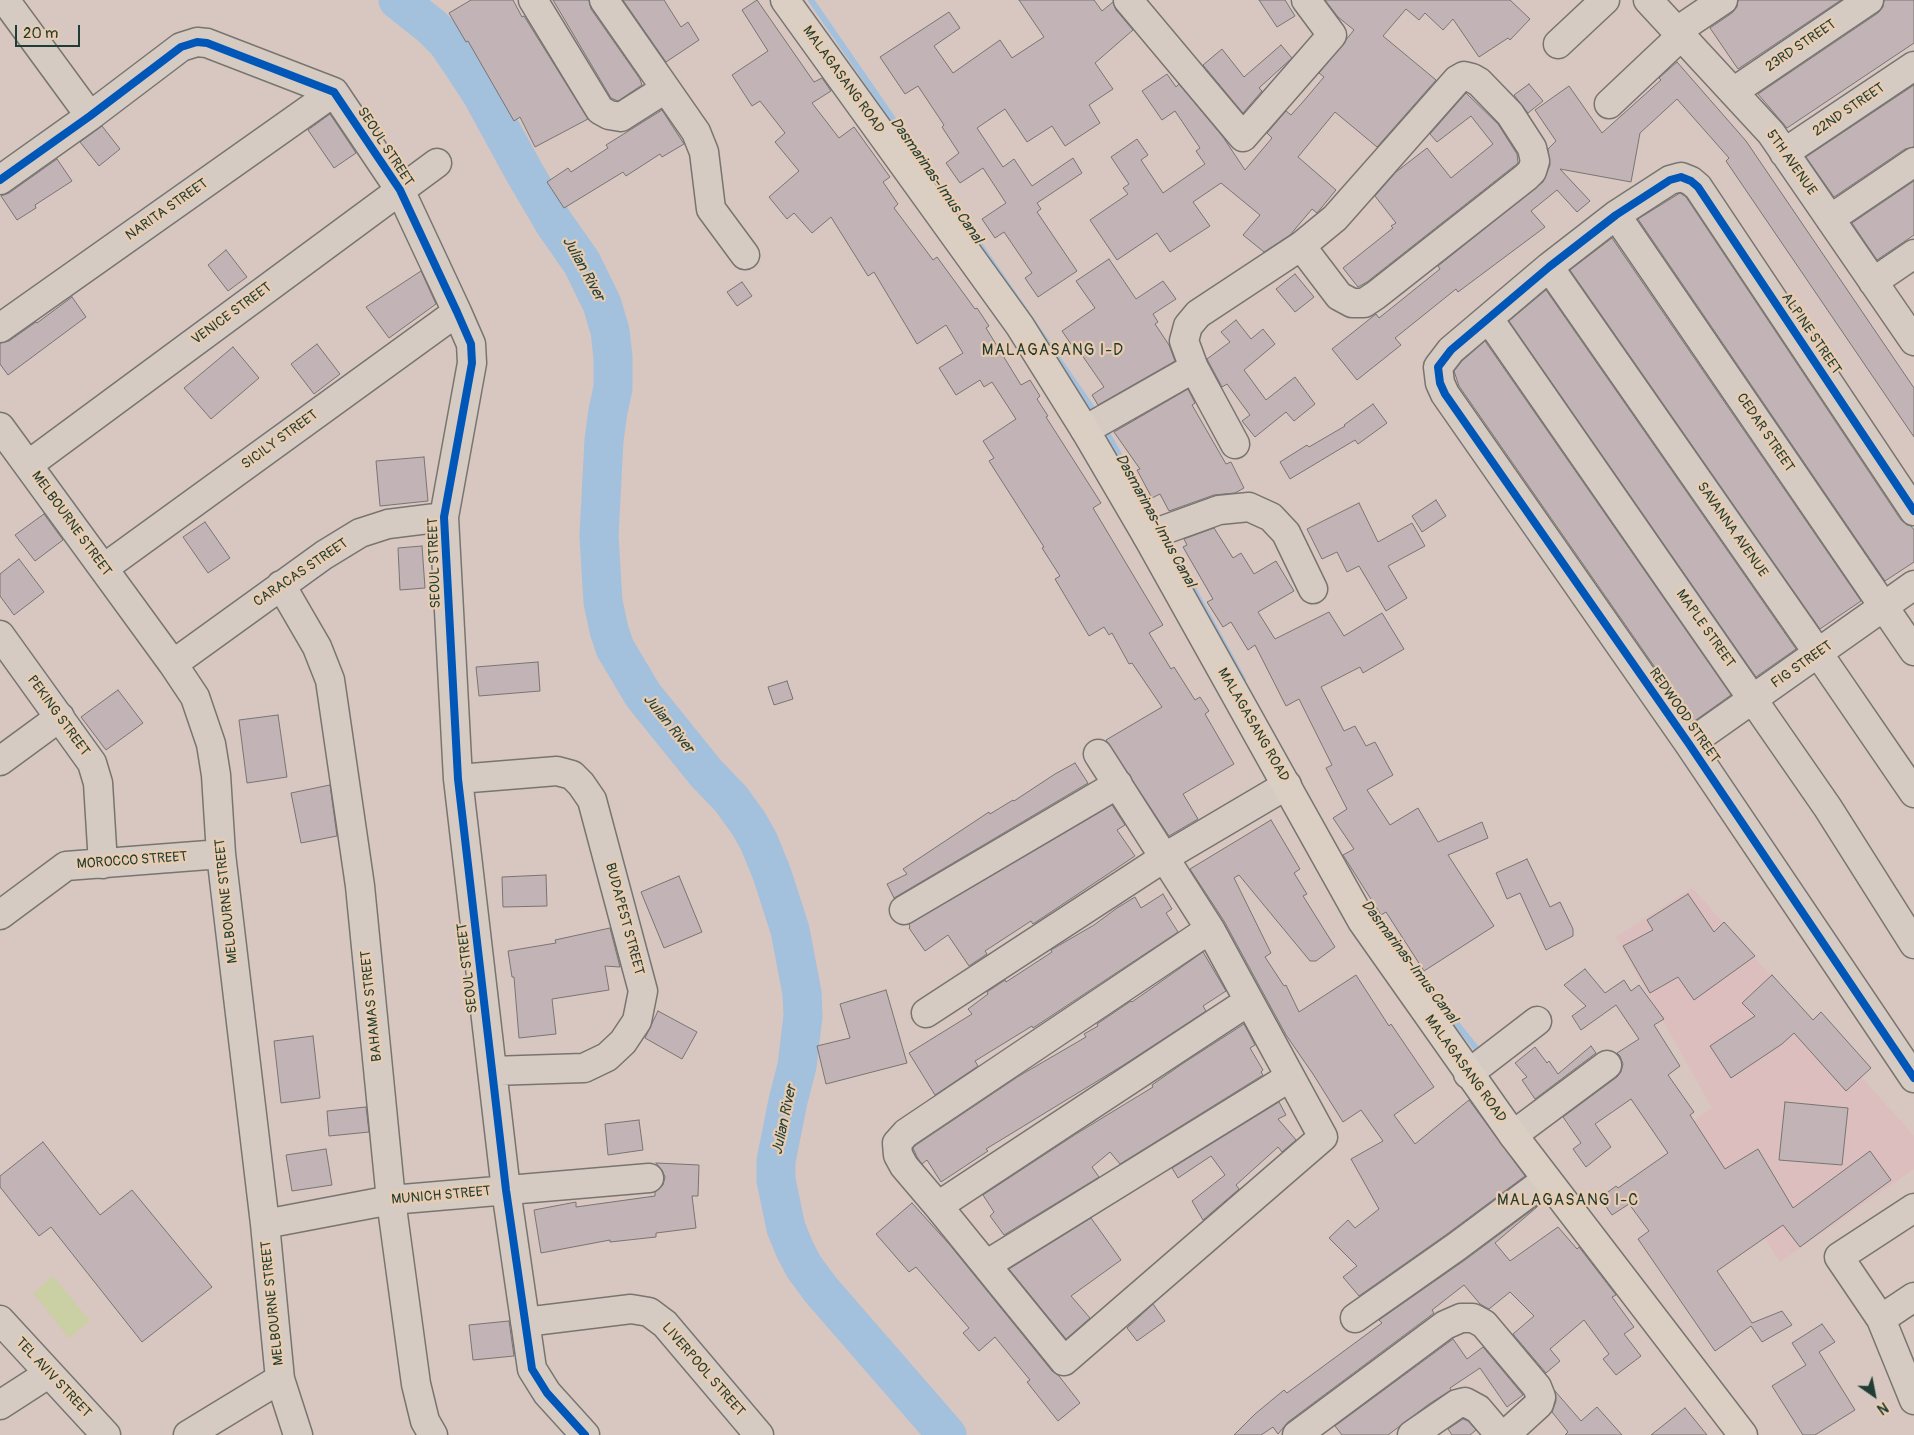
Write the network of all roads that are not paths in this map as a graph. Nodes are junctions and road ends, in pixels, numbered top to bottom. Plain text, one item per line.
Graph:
1 (534, 0) edge
2 (604, 0) edge
3 (785, 0) edge
4 (1128, 0) edge
5 (1306, 0) edge
6 (1605, 0) edge
7 (1648, 0) edge
8 (1723, 0) edge
9 (1869, 0) edge
10 (18, 4) edge
11 (1679, 34) junction
12 (1558, 44) dead end
13 (1914, 66) edge
14 (665, 89) junction
15 (334, 92) junction
16 (1733, 92) junction
17 (1609, 104) dead end
18 (90, 116) junction
19 (1784, 153) junction
20 (1914, 162) edge
21 (437, 163) dead end
22 (0, 180) edge
23 (400, 190) junction
24 (1616, 215) junction
25 (1830, 219) junction
26 (1301, 246) junction
27 (1914, 254) edge
28 (745, 255) dead end
29 (1549, 267) junction
30 (1873, 282) junction
31 (457, 312) junction
32 (1489, 319) junction
33 (0, 328) edge
34 (1914, 341) edge
35 (1194, 368) junction
36 (0, 427) edge
37 (1085, 430) junction
38 (1235, 444) dead end
39 (28, 465) junction
40 (1914, 510) edge
41 (444, 517) junction
42 (1147, 536) junction
43 (104, 568) junction
44 (282, 585) junction
45 (1914, 585) edge
46 (1313, 589) dead end
47 (1884, 607) junction
48 (0, 635) edge
49 (1914, 651) edge
50 (1818, 653) junction
51 (172, 664) junction
52 (1753, 698) junction
53 (60, 717) junction
54 (1689, 744) junction
55 (1098, 754) dead end
56 (0, 761) edge
57 (458, 779) junction
58 (1118, 784) junction
59 (1287, 785) junction
60 (1914, 794) edge
61 (221, 854) junction
62 (1165, 857) junction
63 (103, 864) junction
64 (904, 910) dead end
65 (0, 915) edge
66 (1210, 929) junction
67 (1914, 944) edge
68 (1249, 1001) junction
69 (926, 1013) dead end
70 (1537, 1021) dead end
71 (1607, 1065) dead end
72 (492, 1071) junction
73 (1468, 1074) junction
74 (1290, 1077) junction
75 (1914, 1078) edge
76 (1513, 1135) junction
77 (649, 1178) dead end
78 (1546, 1180) junction
79 (506, 1190) junction
80 (391, 1200) junction
81 (938, 1206) junction
82 (1914, 1208) edge
83 (265, 1224) junction
84 (986, 1265) junction
85 (1914, 1297) edge
86 (1355, 1318) dead end
87 (1881, 1319) junction
88 (0, 1320) edge
89 (525, 1322) junction
90 (48, 1374) junction
91 (280, 1379) junction
92 (1913, 1396) edge
93 (0, 1405) edge
94 (106, 1435) edge
95 (188, 1435) edge
96 (298, 1435) edge
97 (433, 1435) edge
98 (585, 1435) edge
99 (758, 1435) edge
100 (1297, 1435) edge
101 (1412, 1435) edge
102 (1500, 1435) edge
103 (1504, 1435) edge
104 (1743, 1435) edge

1 - 14 street
2 - 14 street
3 - 37 main road, MALAGASANG ROAD
4 - 5 street
6 - 12 street
7 - 11 street, 5TH AVENUE
8 - 11 street
9 - 16 street, 23RD STREET
10 - 18 street
11 - 16 street, 5TH AVENUE
11 - 17 street
13 - 19 street, 22ND STREET
14 - 28 street
15 - 18 street
15 - 23 street, SEOUL STREET
15 - 33 street, NARITA STREET
16 - 19 street, 5TH AVENUE
18 - 22 street
19 - 25 street, 5TH AVENUE
20 - 25 street
21 - 23 street, VENICE STREET
23 - 31 street, SEOUL STREET
23 - 39 street, VENICE STREET
24 - 29 street
24 - 40 street, ALPINE STREET
24 - 47 street, CEDAR STREET
25 - 30 street, 5TH AVENUE
26 - 26 street
26 - 35 street
27 - 30 street
29 - 32 street
29 - 50 street, SAVANNA AVENUE
30 - 34 street, 5TH AVENUE
31 - 41 street, SEOUL STREET
31 - 43 street, SICILY STREET
32 - 52 street, MAPLE STREET
32 - 54 street, REDWOOD STREET
35 - 37 street
35 - 38 street
36 - 39 street, MELBOURNE STREET
37 - 42 main road, MALAGASANG ROAD
39 - 43 street, MELBOURNE STREET
41 - 44 street, CARACAS STREET
41 - 57 street, SEOUL STREET
42 - 46 street
42 - 59 main road, MALAGASANG ROAD
43 - 51 street, MELBOURNE STREET
44 - 51 street, CARACAS STREET
44 - 80 street, BAHAMAS STREET
45 - 47 street, FIG STREET
47 - 49 street, CEDAR STREET
47 - 50 street, FIG STREET
48 - 53 street, PEKING STREET
50 - 52 street, FIG STREET
50 - 60 street, SAVANNA AVENUE
51 - 61 street, MELBOURNE STREET
52 - 54 street, FIG STREET
52 - 67 street, MAPLE STREET
53 - 56 street
53 - 63 street, PEKING STREET
54 - 75 street, REDWOOD STREET
55 - 58 street
57 - 72 street, SEOUL STREET
57 - 72 street, BUDAPEST STREET
58 - 62 street
58 - 64 street
59 - 62 street
59 - 73 main road, MALAGASANG ROAD
61 - 63 street, MOROCCO STREET
61 - 83 street, MELBOURNE STREET
62 - 66 street
62 - 69 street
63 - 65 street, MOROCCO STREET
66 - 68 street
66 - 81 street
68 - 74 street
68 - 81 street
70 - 73 street
71 - 76 street
72 - 79 street, SEOUL STREET
73 - 76 main road, MALAGASANG ROAD
74 - 84 street
74 - 84 street
76 - 78 main road, MALAGASANG ROAD
77 - 79 street, MUNICH STREET
78 - 86 street
78 - 104 main road, MALAGASANG ROAD
79 - 80 street, MUNICH STREET
79 - 89 street, SEOUL STREET
80 - 83 street, MUNICH STREET
80 - 97 street, BAHAMAS STREET
81 - 84 street
82 - 87 street
83 - 91 street, MELBOURNE STREET
85 - 87 street
87 - 92 street
88 - 90 street, TEL AVIV STREET
89 - 98 street, SEOUL STREET
89 - 99 street, LIVERPOOL STREET
90 - 93 street
90 - 94 street, TEL AVIV STREET
91 - 95 street
91 - 96 street, MELBOURNE STREET
100 - 103 street
101 - 102 street

